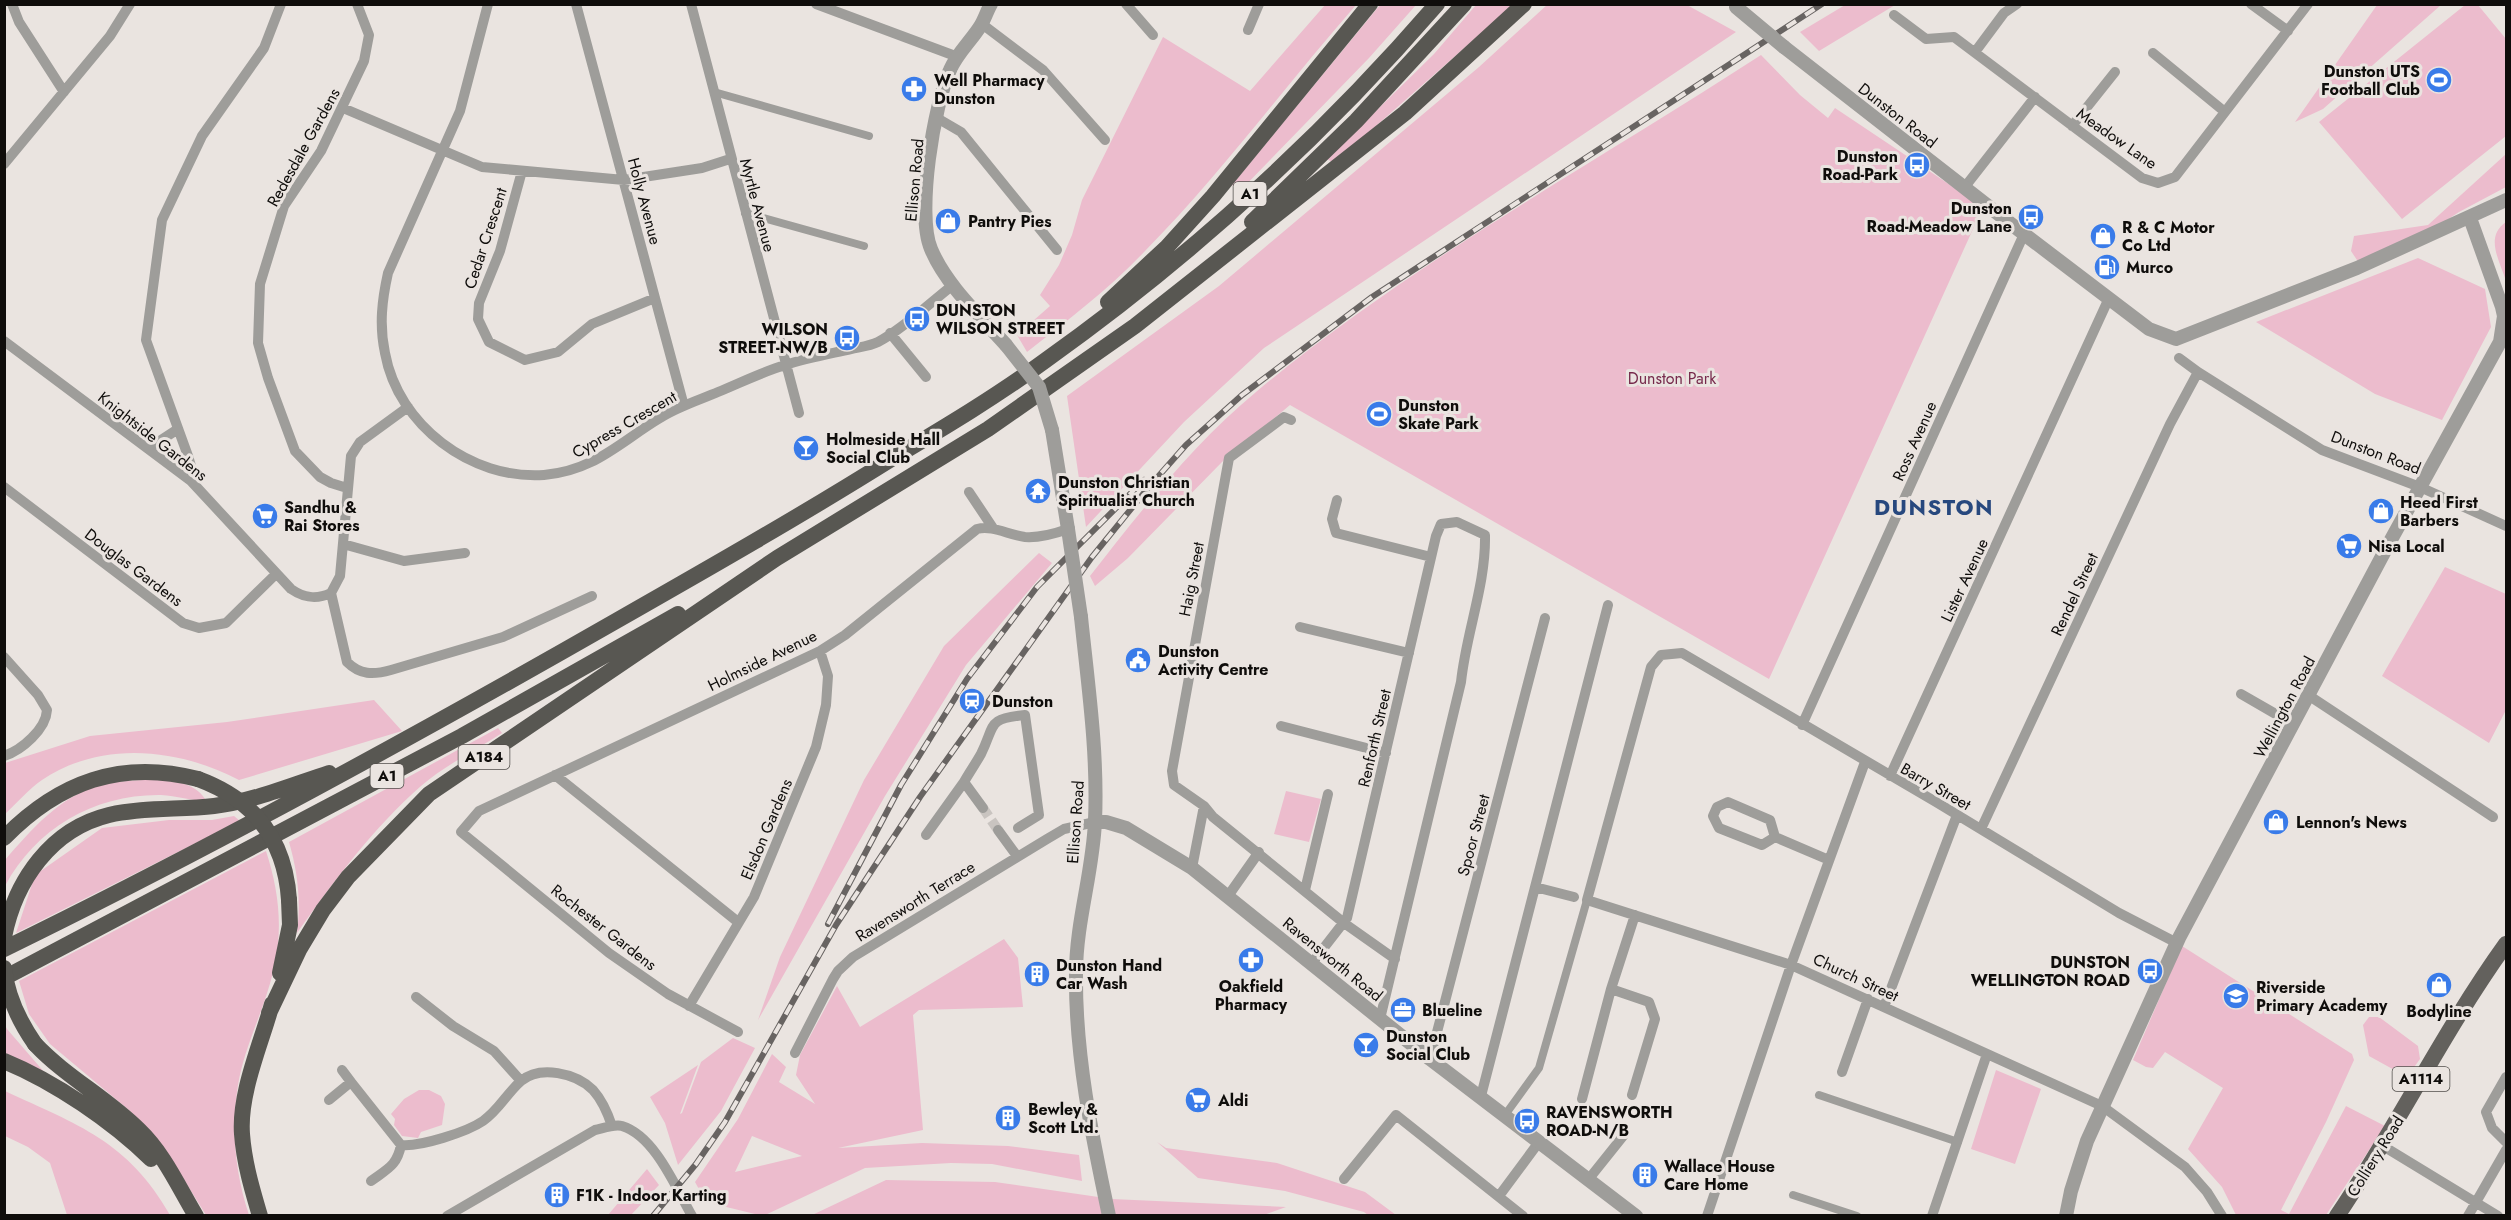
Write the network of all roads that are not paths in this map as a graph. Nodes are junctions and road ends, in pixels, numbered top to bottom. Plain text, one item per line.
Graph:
1 (12, 4) edge
2 (130, 4) edge
3 (281, 4) edge
4 (357, 4) edge
5 (488, 4) edge
6 (576, 4) edge
7 (691, 4) edge
8 (816, 4) edge
9 (1126, 4) edge
10 (1259, 4) edge
11 (1370, 4) edge
12 (1437, 4) edge
13 (1464, 4) edge
14 (1524, 4) edge
15 (2017, 4) edge
16 (2251, 4) edge
17 (2308, 4) edge
18 (989, 6) edge
19 (1734, 6) edge
20 (1894, 15) dead end
21 (982, 24) junction
22 (1248, 30) dead end
23 (2288, 31) junction
24 (1153, 35) dead end
25 (1975, 52) junction
26 (2153, 53) dead end
27 (958, 57) junction
28 (2115, 72) dead end
29 (64, 92) junction
30 (714, 92) junction
31 (2035, 97) junction
32 (343, 108) junction
33 (2225, 112) junction
34 (937, 118) junction
35 (2072, 126) junction
36 (869, 136) dead end
37 (1105, 140) dead end
38 (444, 152) junction
39 (730, 159) junction
40 (4, 164) edge
41 (522, 171) junction
42 (624, 180) junction
43 (1964, 188) junction
44 (2506, 200) edge
45 (745, 213) junction
46 (2470, 218) junction
47 (2024, 234) junction
48 (864, 246) dead end
49 (1057, 250) dead end
50 (953, 285) junction
51 (655, 298) junction
52 (2109, 298) junction
53 (1135, 326) junction
54 (890, 333) junction
55 (4, 341) edge
56 (2179, 358) dead end
57 (1044, 362) junction
58 (784, 365) junction
59 (2198, 372) junction
60 (926, 377) dead end
61 (684, 406) junction
62 (408, 407) junction
63 (799, 413) dead end
64 (1291, 420) dead end
65 (178, 429) junction
66 (149, 448) junction
67 (191, 481) junction
68 (4, 487) edge
69 (2420, 487) junction
70 (347, 488) junction
71 (969, 492) dead end
72 (1337, 500) dead end
73 (2506, 526) edge
74 (993, 528) junction
75 (1068, 529) junction
76 (343, 544) junction
77 (465, 553) dead end
78 (1431, 557) junction
79 (766, 565) junction
80 (276, 574) junction
81 (331, 593) junction
82 (592, 596) dead end
83 (1608, 604) dead end
84 (1545, 618) dead end
85 (1300, 627) dead end
86 (820, 651) junction
87 (1409, 653) junction
88 (4, 657) edge
89 (2241, 694) dead end
90 (2308, 695) junction
91 (2293, 724) junction
92 (1802, 725) junction
93 (1281, 726) dead end
94 (1386, 753) junction
95 (4, 756) edge
96 (371, 760) junction
97 (1865, 762) junction
98 (555, 775) junction
99 (1890, 776) junction
100 (964, 782) junction
101 (1328, 794) dead end
102 (1204, 806) junction
103 (983, 808) tunnel mouth
104 (1957, 815) junction
105 (2493, 817) dead end
106 (1095, 822) junction
107 (1018, 828) dead end
108 (1981, 829) junction
109 (998, 830) tunnel mouth
110 (461, 832) joint
111 (926, 835) dead end
112 (1775, 837) junction
113 (4, 838) edge
114 (1257, 855) junction
115 (1017, 856) junction
116 (1829, 860) junction
117 (1192, 868) junction
118 (1535, 887) junction
119 (1305, 890) junction
120 (1228, 896) junction
121 (1574, 897) dead end
122 (1587, 900) junction
123 (1635, 915) junction
124 (738, 922) junction
125 (1344, 923) junction
126 (4, 937) edge
127 (2177, 943) junction
128 (2506, 944) edge
129 (4, 949) edge
130 (1395, 959) junction
131 (1312, 963) junction
132 (1791, 965) junction
133 (4, 968) edge
134 (4, 978) edge
135 (1611, 989) junction
136 (416, 997) dead end
137 (1868, 999) junction
138 (689, 1006) junction
139 (1884, 1007) junction
140 (269, 1013) junction
141 (1380, 1019) junction
142 (738, 1032) dead end
143 (795, 1053) dead end
144 (1987, 1054) junction
145 (1430, 1059) junction
146 (4, 1061) edge
147 (342, 1070) dead end
148 (1842, 1072) dead end
149 (2506, 1077) edge
150 (521, 1081) junction
151 (351, 1082) junction
152 (1632, 1095) dead end
153 (1819, 1095) dead end
154 (1481, 1096) junction
155 (1582, 1099) dead end
156 (329, 1100) dead end
157 (2102, 1106) junction
158 (1505, 1115) junction
159 (612, 1126) junction
160 (1624, 1135) dead end
161 (1539, 1142) junction
162 (1958, 1142) junction
163 (2506, 1142) edge
164 (401, 1145) junction
165 (2383, 1146) junction
166 (2506, 1150) edge
167 (1344, 1179) dead end
168 (1588, 1180) junction
169 (370, 1181) dead end
170 (178, 1185) junction
171 (1793, 1195) dead end
172 (1499, 1196) junction
173 (2476, 1202) junction
174 (196, 1215) edge
175 (260, 1215) edge
176 (447, 1215) edge
177 (692, 1215) edge
178 (1109, 1215) edge
179 (1523, 1215) edge
180 (1636, 1215) edge
181 (1707, 1215) edge
182 (1857, 1215) edge
183 (1932, 1215) edge
184 (2066, 1215) edge
185 (2222, 1215) edge
186 (2337, 1215) edge
187 (2468, 1215) edge
188 (2498, 1215) edge

1 - 29 street
2 - 29 street
3 - 65 street
4 - 32 street, Redesdale Gardens
5 - 38 street, Cypress Crescent
6 - 42 street, Holly Avenue
7 - 30 street, Myrtle Avenue
8 - 27 street
9 - 24 street
10 - 22 street
11 - 57 highway
12 - 57 highway, A1
13 - 53 highway, A1
14 - 53 highway
15 - 25 street
16 - 23 street
17 - 23 street, Meadow Lane
18 - 21 street, Ellison Road
19 - 43 street, Dunston Road, bridge
20 - 25 street, Meadow Lane
21 - 27 street, Ellison Road
21 - 37 street
23 - 33 street, Meadow Lane
25 - 31 street, Meadow Lane
26 - 33 street
27 - 34 street, Ellison Road
28 - 35 street
29 - 40 street
30 - 36 street
30 - 39 street, Myrtle Avenue
31 - 35 street, Meadow Lane
31 - 43 street
32 - 38 street
32 - 70 street, Redesdale Gardens
33 - 35 street, Meadow Lane
34 - 49 street
34 - 50 street, Ellison Road
38 - 41 street
38 - 62 street, Cypress Crescent
39 - 42 street
39 - 45 street, Myrtle Avenue
41 - 42 street
41 - 51 street, Cedar Crescent
42 - 51 street, Holly Avenue
43 - 47 street, Dunston Road
44 - 46 street, Dunston Road
45 - 48 street
45 - 58 street, Myrtle Avenue
46 - 52 street, Dunston Road
46 - 69 street, Wellington Road
47 - 52 street, Dunston Road
47 - 92 street, Ross Avenue
50 - 54 street, Cypress Crescent
50 - 75 street, Ellison Road, bridge
51 - 61 street, Holly Avenue
52 - 99 street, Lister Avenue
53 - 79 highway, A1
54 - 58 street, Cypress Crescent
54 - 60 street
55 - 66 street, Knightside Gardens
56 - 59 street, Dunston Road
57 - 96 highway, A1
58 - 61 street, Cypress Crescent
58 - 63 street, Myrtle Avenue
59 - 69 street, Dunston Road
59 - 108 street, Rendel Street
61 - 62 street, Cypress Crescent
62 - 70 street
64 - 102 street, Haig Street
65 - 66 street
65 - 67 street
66 - 67 street, Knightside Gardens
67 - 80 street, Knightside Gardens
68 - 80 street, Douglas Gardens
69 - 73 street, Dunston Road
69 - 90 street, Wellington Road
70 - 76 street
71 - 74 street
72 - 78 street
74 - 75 street
74 - 86 street, Holmside Avenue
75 - 106 street, Ellison Road, bridge
76 - 77 street
76 - 81 street
78 - 87 street, Renforth Street
78 - 130 street, Renforth Street
79 - 134 highway, A1
79 - 140 highway, A184
80 - 81 street, Knightside Gardens
81 - 82 street
83 - 118 street
84 - 145 street, Spoor Street
85 - 87 street
86 - 98 street, Holmside Avenue
86 - 124 street, Elsdon Gardens
87 - 94 street, Renforth Street
88 - 95 street
89 - 91 street
90 - 91 street, Wellington Road
90 - 105 street
91 - 127 street, Wellington Road
92 - 97 street, Barry Street
92 - 122 street, Barry Street
93 - 94 street
94 - 125 street, Renforth Street
96 - 126 highway, A1
96 - 129 highway, A1
97 - 99 street, Barry Street
97 - 116 street
98 - 110 street, Holmside Avenue
98 - 124 street
99 - 104 street, Barry Street
100 - 103 street
100 - 107 street
100 - 111 street
101 - 119 street
102 - 114 street
102 - 117 street
104 - 108 street, Barry Street
104 - 139 street
106 - 115 street, Ravensworth Terrace
106 - 117 street, Ravensworth Road
106 - 178 street, Ellison Road
108 - 127 street, Barry Street
109 - 115 street
110 - 138 street, Rochester Gardens
112 - 112 street
112 - 116 street
113 - 140 highway, A184, bridge
114 - 119 street
114 - 120 street
115 - 143 street, Ravensworth Terrace
116 - 132 street
117 - 120 street, Ravensworth Road
118 - 121 street
118 - 154 street
119 - 125 street
120 - 131 street, Ravensworth Road
122 - 123 street, Church Street
122 - 158 street
123 - 132 street, Church Street
123 - 135 street
124 - 138 street, Elsdon Gardens
125 - 130 street
125 - 131 street, Renforth Street
127 - 157 street, Wellington Road
128 - 165 main road, Colliery Road / A1114
130 - 141 street
131 - 141 street, Ravensworth Road
132 - 137 street, Church Street
132 - 181 street
133 - 170 highway, bridge
135 - 152 street
135 - 155 street
136 - 150 street
137 - 139 street, Church Street
137 - 148 street
138 - 142 street, Rochester Gardens
139 - 144 street, Church Street
140 - 175 highway, A184
141 - 145 street, Ravensworth Road
144 - 157 street, Church Street
144 - 162 street
145 - 154 street, Ravensworth Road
146 - 170 highway
147 - 151 street
149 - 163 street
150 - 159 street
150 - 164 street
151 - 156 street
151 - 164 street
153 - 162 street
154 - 158 street, Ravensworth Road
157 - 184 street, Wellington Road
157 - 185 street, Church Street
158 - 161 street, Ravensworth Road
159 - 176 street
159 - 177 street
160 - 168 street
161 - 168 street, Ravensworth Road
161 - 172 street
162 - 183 street
164 - 169 street
165 - 173 street
165 - 186 main road, Colliery Road / A1114
166 - 173 street
167 - 172 street
168 - 180 street, Ravensworth Road
170 - 174 highway
171 - 182 street
172 - 179 street
173 - 187 street
173 - 188 street

